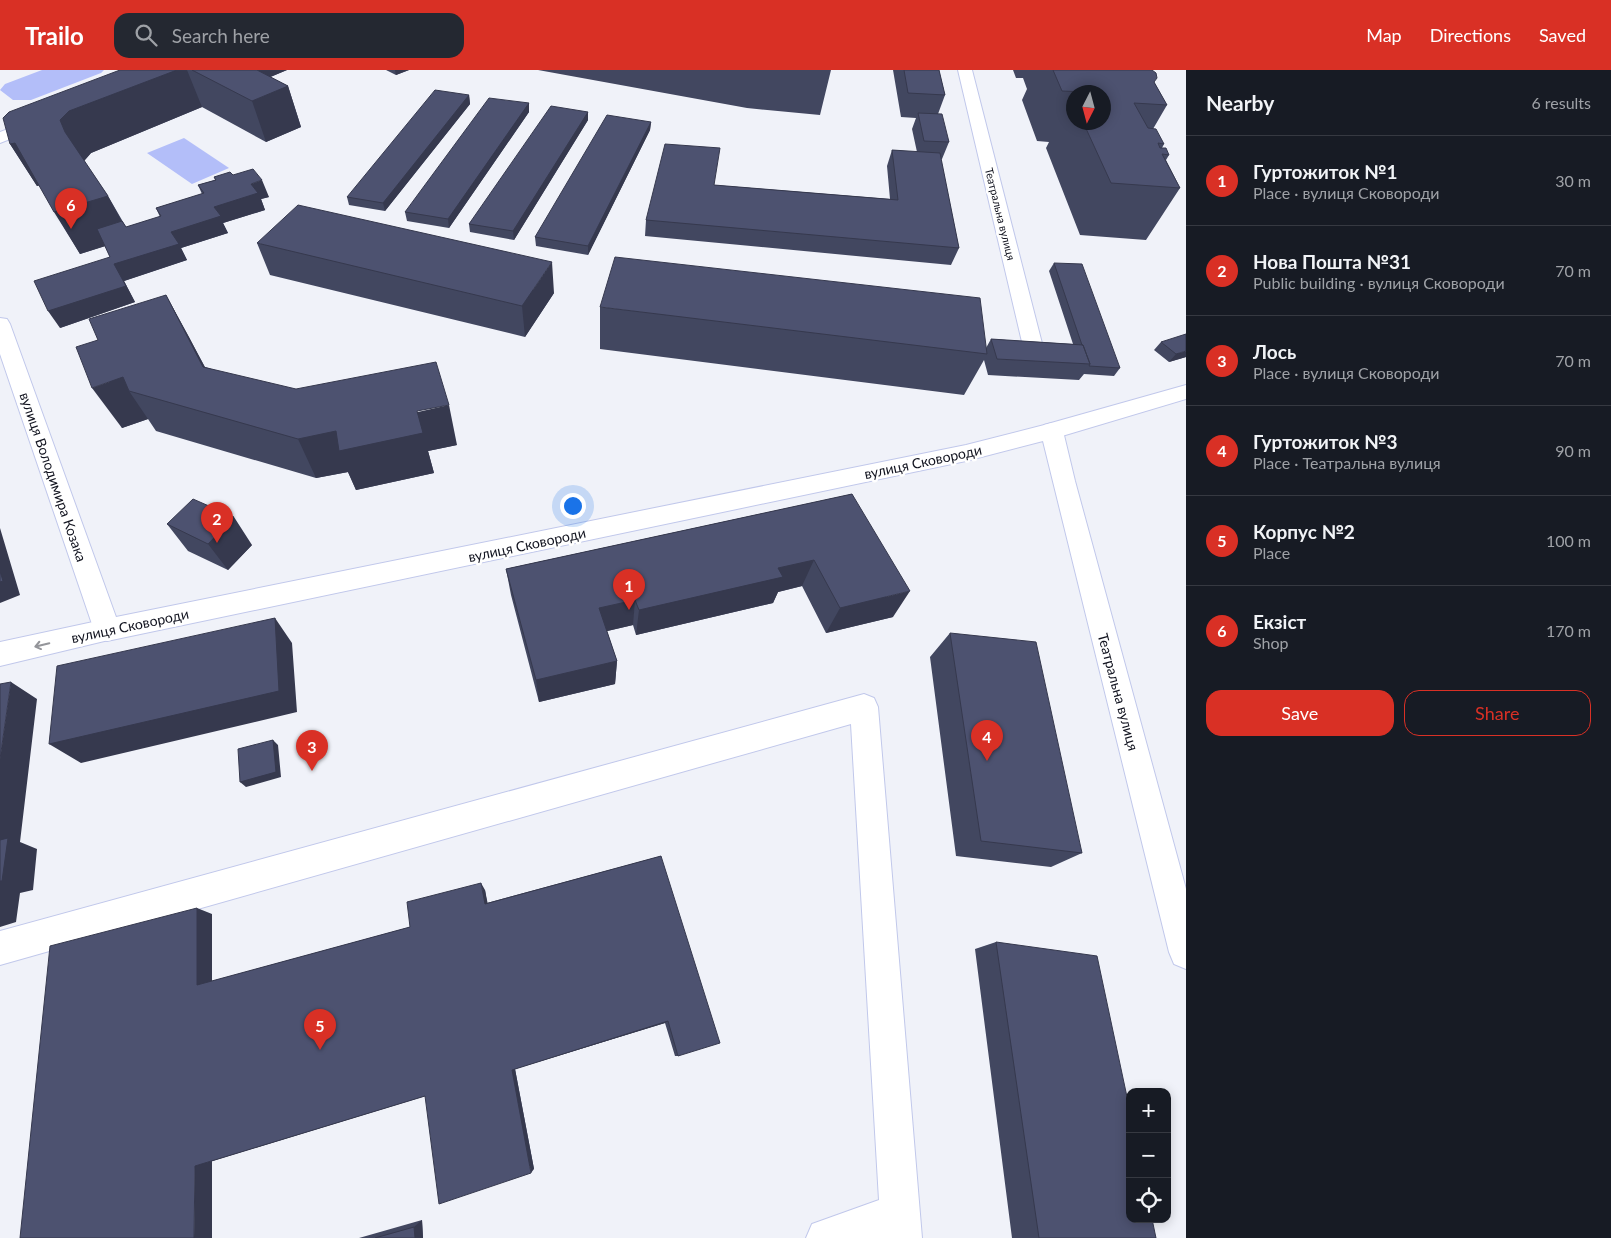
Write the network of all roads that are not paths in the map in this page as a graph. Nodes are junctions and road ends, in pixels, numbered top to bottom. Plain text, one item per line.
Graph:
1 (965, 70) edge
2 (54, 117) edge
3 (0, 138) edge
4 (0, 324) edge
5 (1036, 359) edge
6 (1186, 392) edge
7 (1052, 431) junction
8 (107, 630) junction
9 (0, 654) edge
10 (0, 948) edge
11 (1186, 952) edge
12 (901, 1225) edge
13 (826, 1238) edge

1 - 5 main road, Театральна вулиця
2 - 3 main road
4 - 8 main road, вулиця Володимира Козака
6 - 7 main road, вулиця Сковороди
7 - 8 main road, вулиця Сковороди
7 - 11 main road, Театральна вулиця
8 -> 9 main road, вулиця Сковороди
10 - 12 main road
12 - 13 main road

